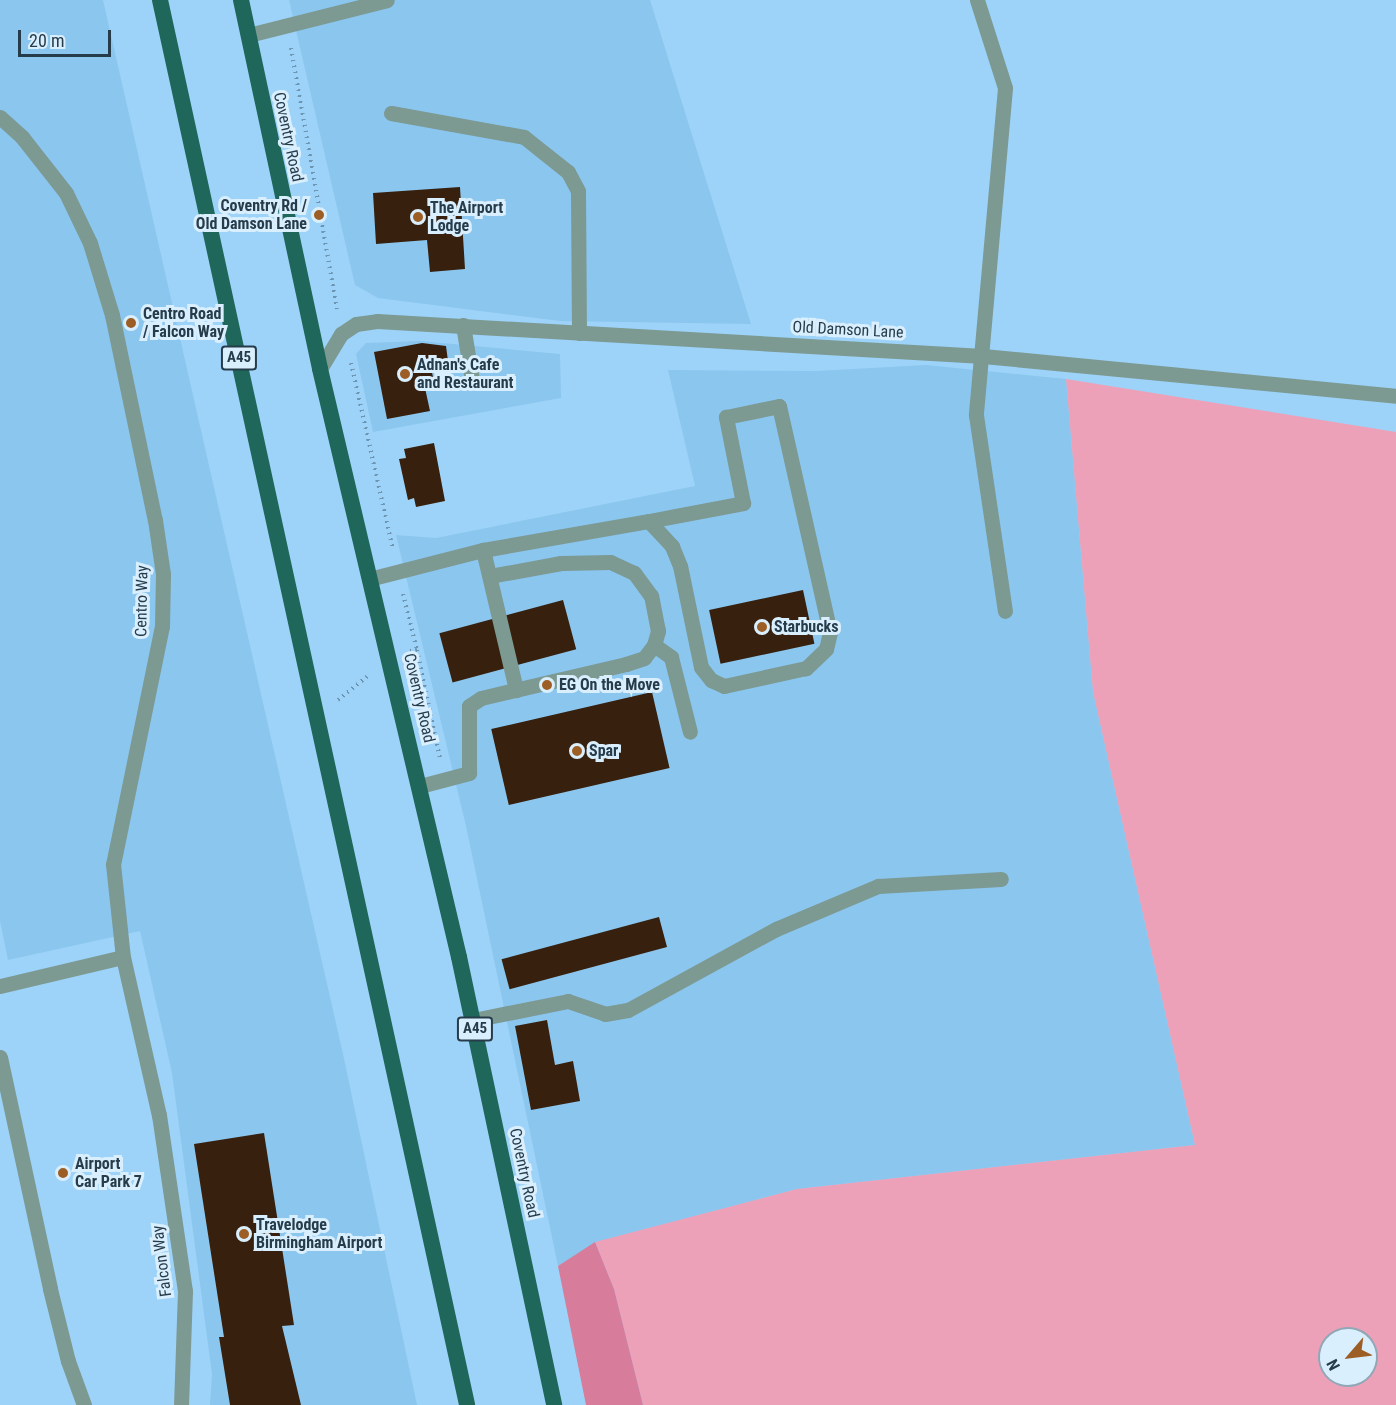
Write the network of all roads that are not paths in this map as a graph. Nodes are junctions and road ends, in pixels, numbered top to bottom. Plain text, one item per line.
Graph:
1 (160, 0) edge
2 (242, 0) edge
3 (387, 0) edge
4 (977, 0) edge
5 (249, 35) junction
6 (391, 113) dead end
7 (0, 117) edge
8 (463, 325) junction
9 (579, 333) junction
10 (982, 356) junction
11 (320, 369) junction
12 (472, 381) dead end
13 (1396, 396) edge
14 (649, 521) junction
15 (483, 550) junction
16 (490, 576) junction
17 (373, 578) junction
18 (1005, 611) dead end
19 (654, 645) junction
20 (516, 690) junction
21 (690, 732) dead end
22 (420, 786) junction
23 (1001, 879) dead end
24 (123, 957) junction
25 (0, 986) edge
26 (473, 1020) junction
27 (0, 1057) edge
28 (159, 1115) joint
29 (68, 1361) junction
30 (73, 1405) edge
31 (84, 1405) edge
32 (182, 1405) edge
33 (467, 1405) edge
34 (552, 1405) edge

1 - 33 highway, A45
2 - 5 highway, Coventry Road / A45
3 - 5 street
4 - 10 street
5 - 11 highway, Coventry Road / A45
6 - 9 street
7 - 24 street, Centro Way
8 - 9 street, Old Damson Lane
8 - 11 street, Old Damson Lane
8 - 12 street
9 - 10 street, Old Damson Lane
10 - 13 street, Old Damson Lane
10 - 18 street
11 - 17 highway, Coventry Road / A45
14 - 14 street
14 - 15 street
15 - 16 street
15 - 17 street
16 - 19 street
16 - 20 street
17 - 22 highway, Coventry Road / A45
19 - 20 street
19 - 21 street
20 - 22 street
22 - 26 highway, Coventry Road / A45
23 - 26 street
24 - 25 street
24 - 28 street, Centro Way
26 - 34 highway, Coventry Road / A45
27 - 29 street
28 - 32 street, Falcon Way
29 - 30 street
29 - 31 street

